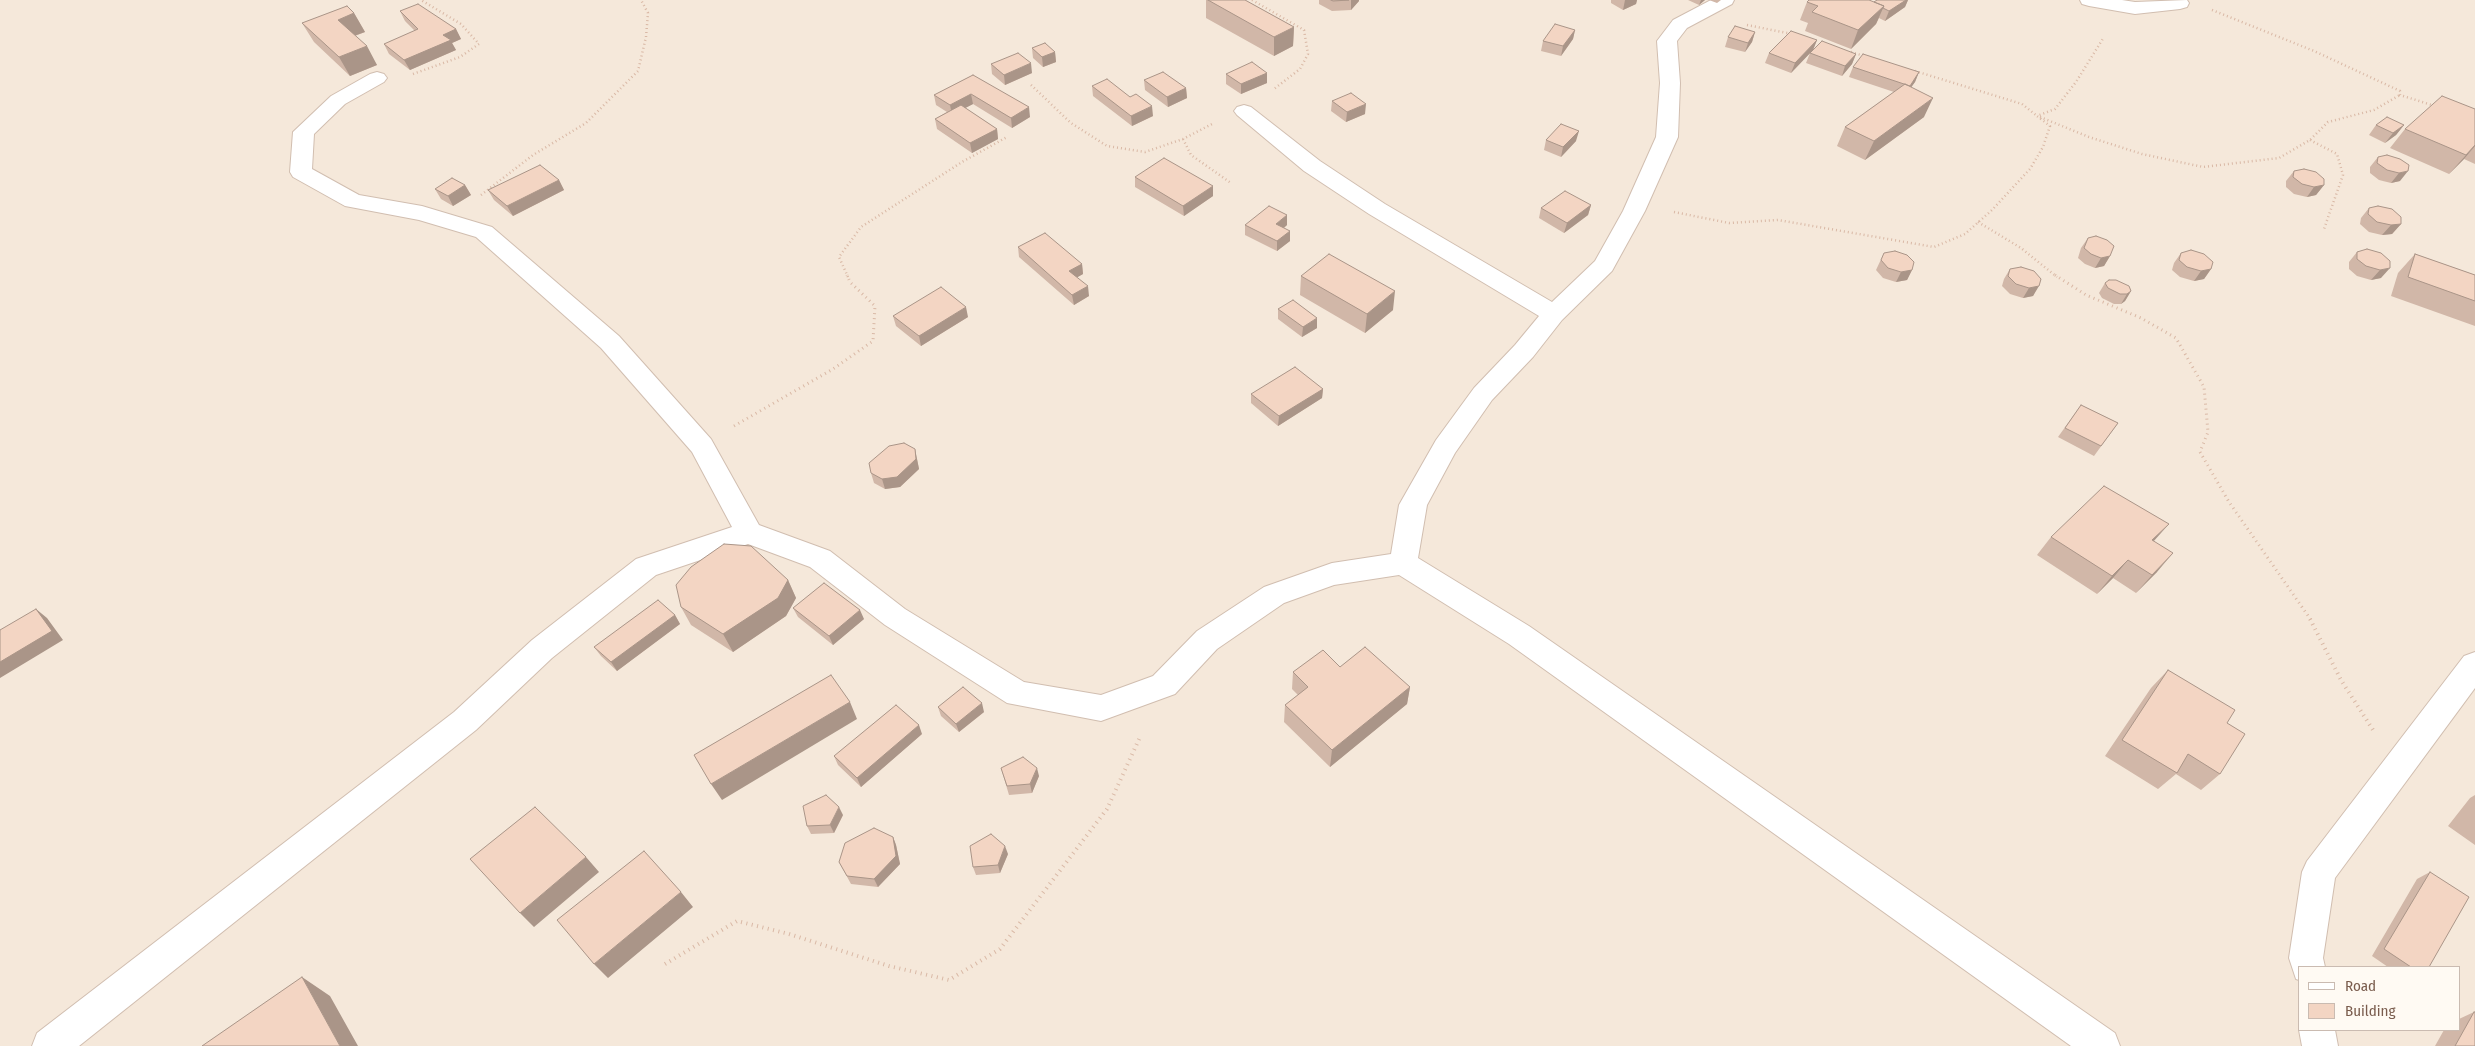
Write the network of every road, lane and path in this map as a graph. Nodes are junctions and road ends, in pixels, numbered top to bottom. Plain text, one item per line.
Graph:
1 (421, 0) edge
2 (641, 0) edge
3 (1252, 0) edge
4 (1725, 0) edge
5 (2089, 0) edge
6 (2180, 3) joint
7 (2134, 8) junction
8 (1692, 18) junction
9 (1797, 36) edge
10 (1851, 52) edge
11 (1869, 57) edge
12 (1914, 71) edge
13 (377, 78) joint
14 (1031, 85) dead end
15 (2400, 95) junction
16 (2437, 107) edge
17 (1244, 111) joint
18 (2037, 116) junction
19 (2050, 126) junction
20 (1006, 137) dead end
21 (2310, 140) junction
22 (1231, 183) dead end
23 (1638, 201) junction
24 (450, 222) junction
25 (1978, 222) junction
26 (2324, 229) dead end
27 (1554, 314) junction
28 (702, 446) junction
29 (749, 533) junction
30 (1403, 563) junction
31 (2475, 665) edge
32 (1164, 685) junction
33 (2397, 768) junction
34 (665, 964) dead end
35 (2308, 966) edge
36 (2317, 1031) edge
37 (50, 1046) edge
38 (2102, 1046) edge
39 (2320, 1046) edge

1 - 13 path
2 - 24 path
3 - 17 path
4 - 8 street
5 - 7 street
6 - 7 street
6 - 15 path
7 - 18 path
8 - 9 path
8 - 23 street
10 - 11 path
12 - 19 path
13 - 24 street
14 - 22 path
15 - 16 path
15 - 21 path
17 - 27 street
18 - 19 path
18 - 21 path
19 - 25 path
20 - 28 path
21 - 26 path
23 - 25 path
23 - 27 street
24 - 28 street
25 - 33 path
27 - 30 street
28 - 29 street
29 - 32 street
29 - 37 street
30 - 32 street
30 - 38 street
31 - 33 street
32 - 34 path
33 - 35 street
36 - 39 street

